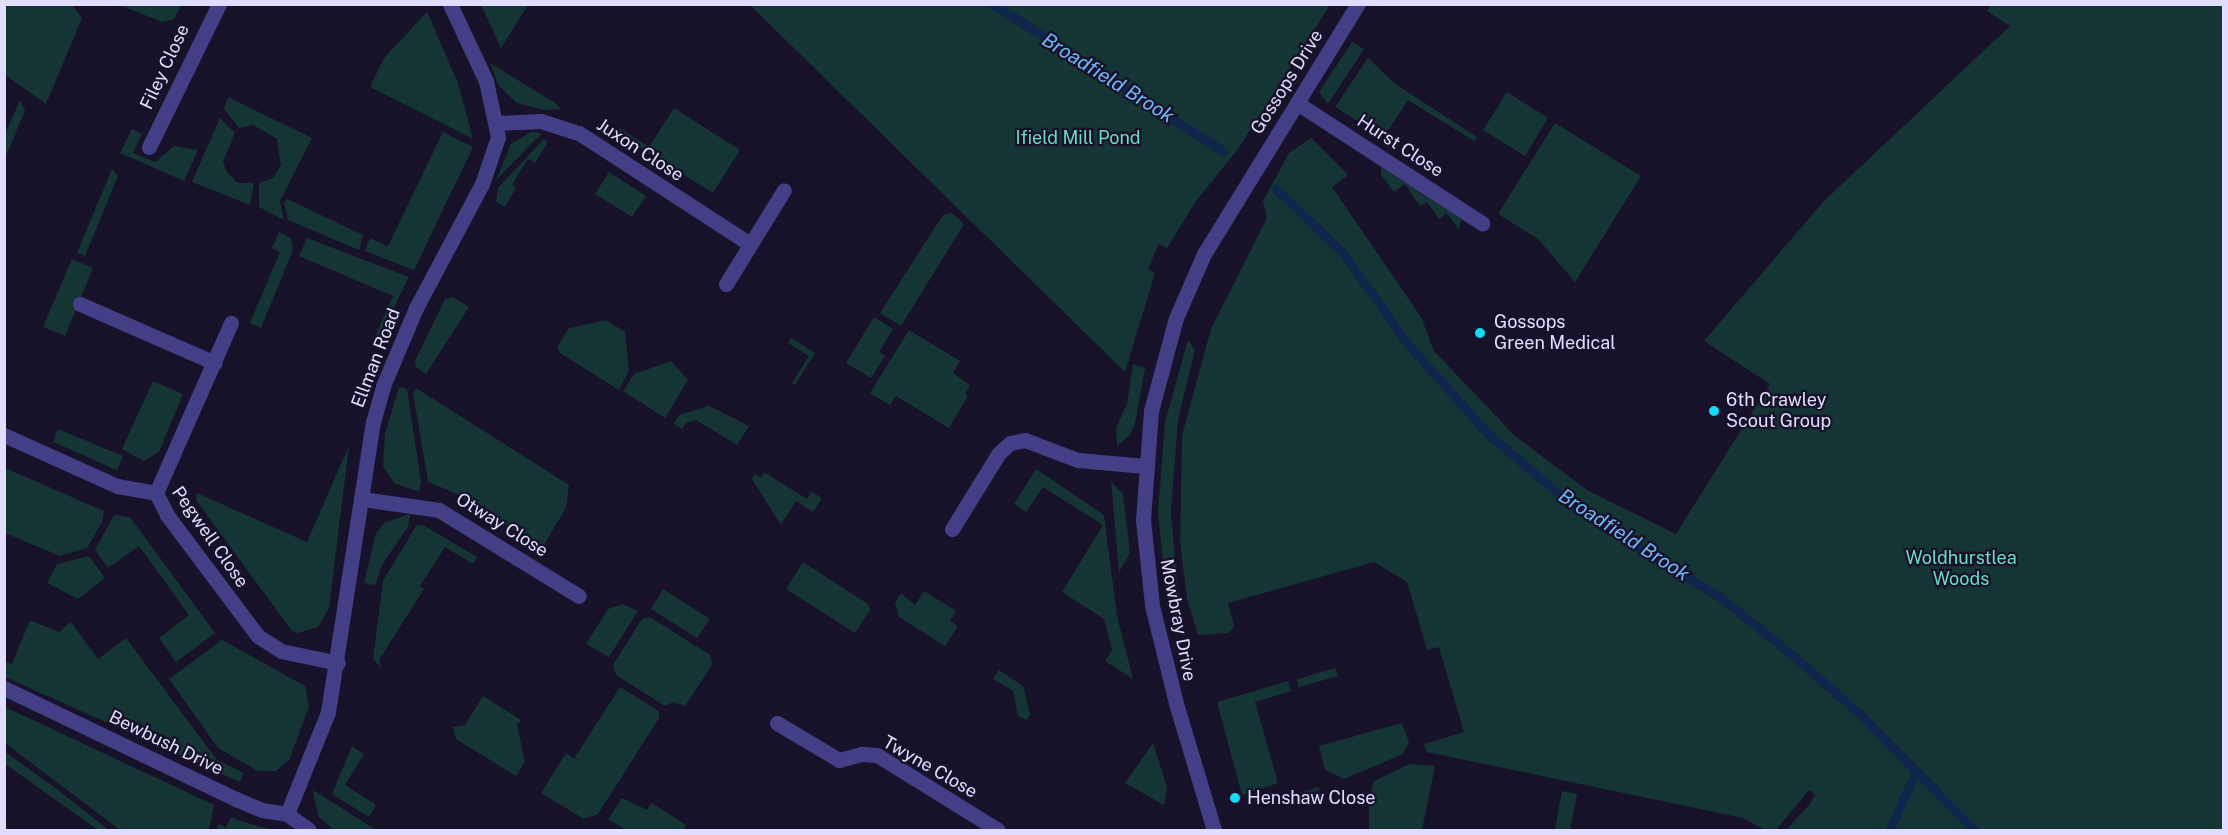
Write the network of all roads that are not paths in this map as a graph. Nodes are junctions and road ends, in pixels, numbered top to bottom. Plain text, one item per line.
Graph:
1 (219, 4) edge
2 (450, 4) edge
3 (1359, 4) edge
4 (1297, 103) junction
5 (497, 123) junction
6 (149, 147) dead end
7 (1245, 186) joint
8 (784, 190) dead end
9 (1482, 223) dead end
10 (750, 244) junction
11 (726, 284) dead end
12 (80, 304) dead end
13 (231, 323) dead end
14 (215, 363) junction
15 (4, 435) edge
16 (1144, 466) junction
17 (156, 493) junction
18 (363, 499) junction
19 (952, 529) dead end
20 (579, 596) dead end
21 (338, 663) junction
22 (4, 688) edge
23 (777, 723) dead end
24 (287, 814) junction
25 (309, 831) edge
26 (998, 831) edge
27 (1214, 831) edge

1 - 6 street, Filey Close
2 - 5 street, Ellman Road
3 - 4 street, Gossops Drive
4 - 7 street, Gossops Drive
4 - 9 street, Hurst Close
5 - 10 street, Juxon Close
5 - 18 street, Ellman Road
7 - 16 street, Mowbray Drive
8 - 10 street
10 - 11 street
12 - 14 street
13 - 14 street
14 - 17 street
15 - 17 street, Pegwell Close
16 - 19 street
16 - 27 street, Mowbray Drive
17 - 21 street, Pegwell Close
18 - 20 street, Otway Close
18 - 21 street, Ellman Road
21 - 24 street, Ellman Road
22 - 24 street, Bewbush Drive
23 - 26 street, Twyne Close
24 - 25 street, Bewbush Drive

